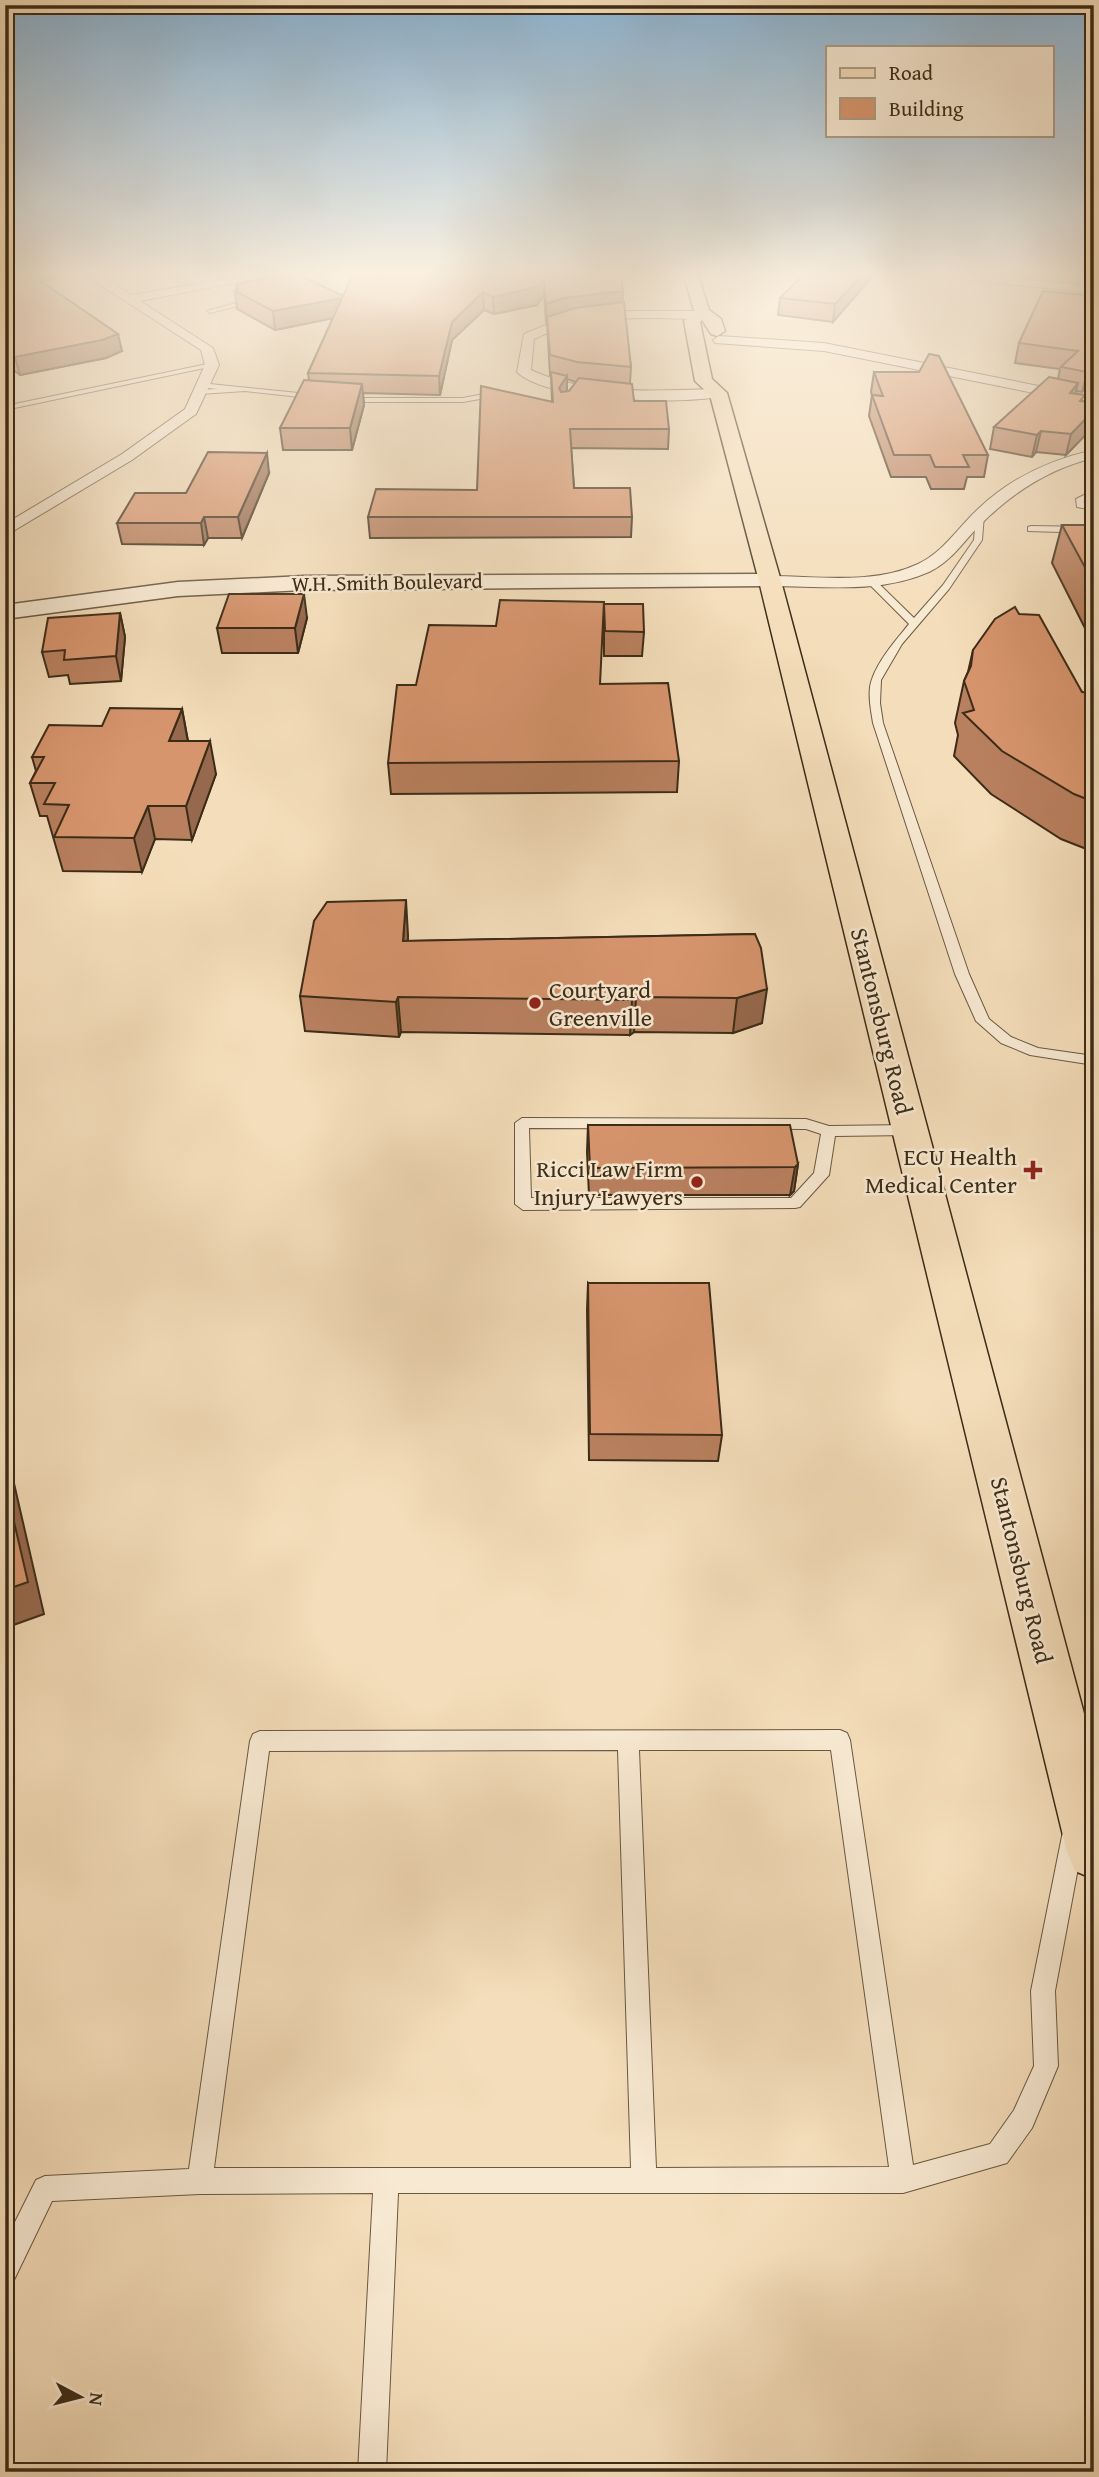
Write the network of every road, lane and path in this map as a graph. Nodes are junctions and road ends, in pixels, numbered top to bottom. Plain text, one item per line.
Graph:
1 (89, 391) edge
2 (201, 391) edge
3 (259, 391) edge
4 (505, 391) edge
5 (564, 391) edge
6 (659, 391) edge
7 (726, 391) edge
8 (1042, 391) edge
9 (1094, 401) edge
10 (5, 408) edge
11 (1094, 454) edge
12 (1094, 492) edge
13 (1094, 508) edge
14 (980, 515) junction
15 (1031, 529) dead end
16 (1094, 530) edge
17 (5, 531) edge
18 (870, 580) junction
19 (770, 581) junction
20 (5, 612) edge
21 (915, 623) junction
22 (1094, 1061) edge
23 (910, 1130) junction
24 (829, 1131) junction
25 (628, 1740) junction
26 (1080, 1799) junction
27 (1094, 1853) edge
28 (386, 2180) junction
29 (644, 2180) junction
30 (903, 2180) junction
31 (200, 2181) junction
32 (5, 2271) edge
33 (372, 2472) edge

1 - 10 lane
2 - 17 street
3 - 4 lane
5 - 6 street
7 - 19 main road, Stantonsburg Road
8 - 9 street
11 - 14 street
12 - 13 lane
14 - 18 street
14 - 21 lane
15 - 16 lane
18 - 19 street
18 - 21 lane
19 - 20 street, W.H. Smith Boulevard
19 - 23 main road, Stantonsburg Road
21 - 22 lane
23 - 24 lane
23 - 26 main road, Stantonsburg Road
24 - 24 lane
25 - 29 lane
25 - 30 lane
25 - 31 lane
26 - 27 main road, Stantonsburg Road
26 - 30 lane
28 - 29 lane
28 - 31 lane
28 - 33 lane
29 - 30 lane
31 - 32 lane

